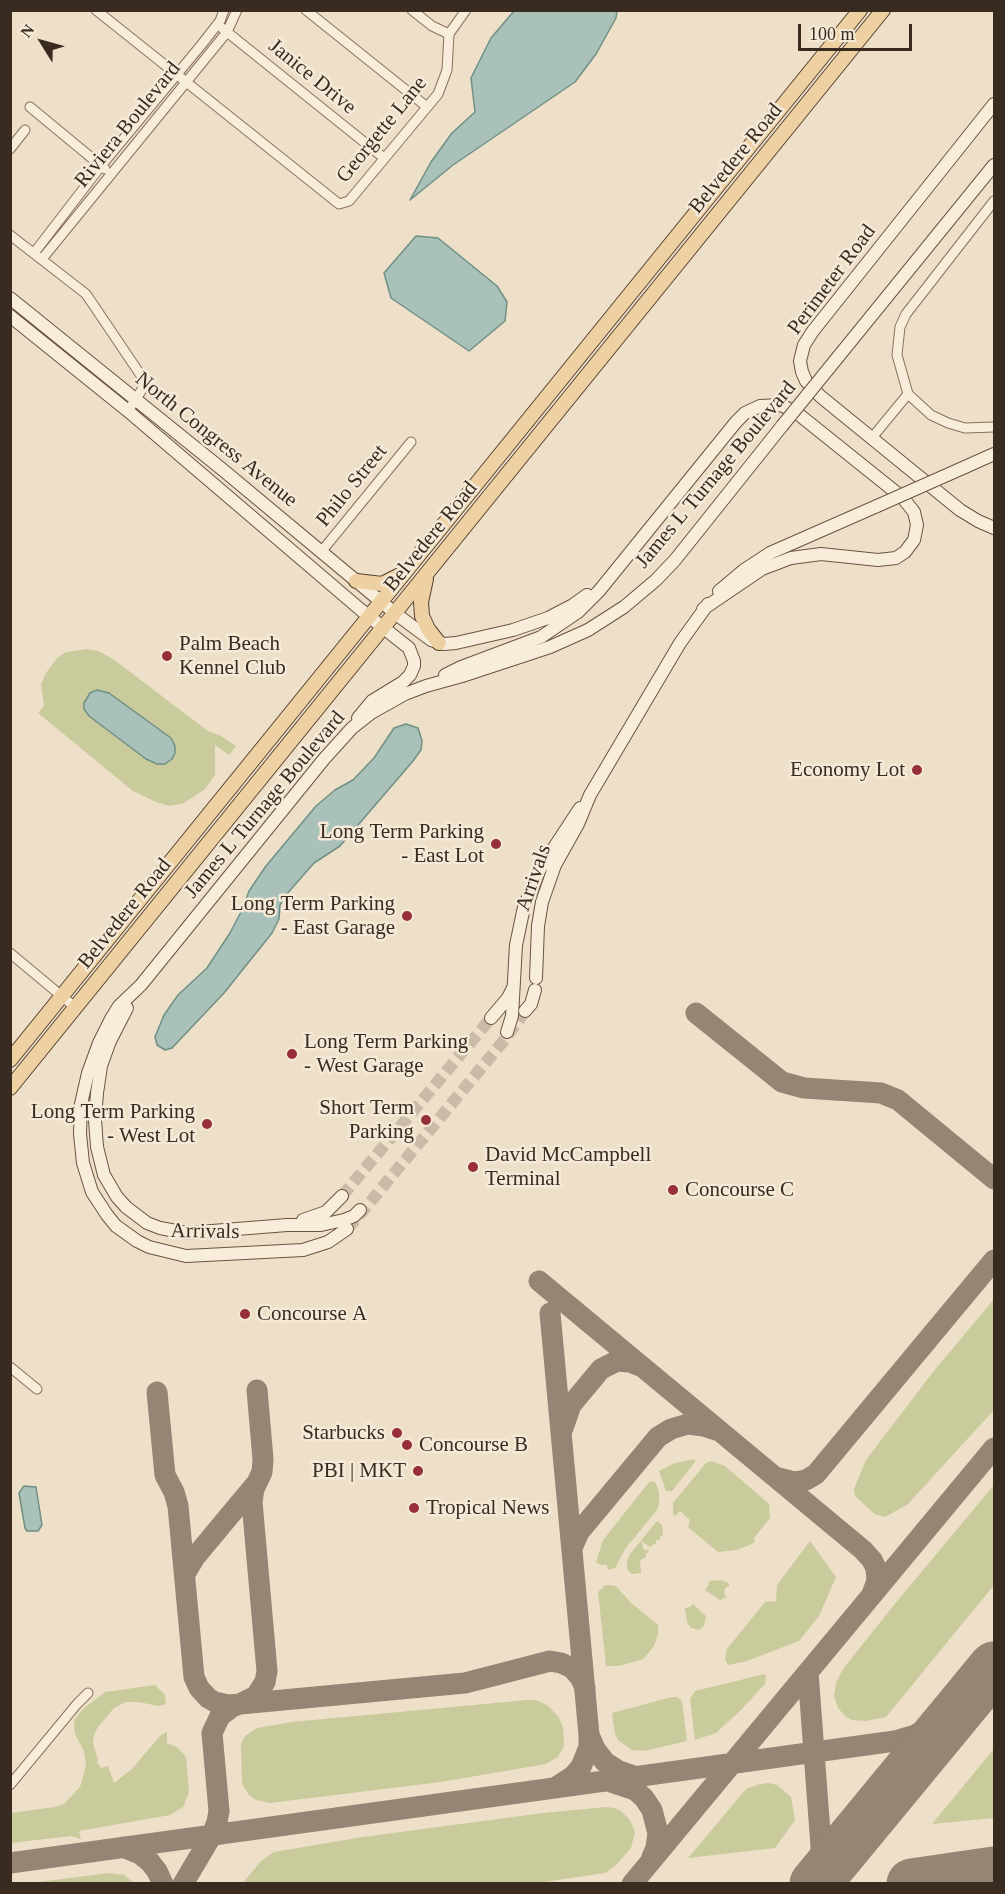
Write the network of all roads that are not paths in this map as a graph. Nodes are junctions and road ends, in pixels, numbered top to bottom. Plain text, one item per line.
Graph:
1 (96, 10) edge
2 (224, 10) edge
3 (237, 10) edge
4 (306, 10) edge
5 (412, 10) edge
6 (466, 10) edge
7 (860, 10) edge
8 (883, 10) edge
9 (217, 25) junction
10 (227, 32) junction
11 (449, 34) junction
12 (176, 75) junction
13 (186, 83) junction
14 (994, 104) edge
15 (427, 106) junction
16 (30, 107) dead end
17 (25, 130) dead end
18 (10, 149) edge
19 (384, 158) junction
20 (994, 158) edge
21 (101, 166) junction
22 (994, 166) edge
23 (111, 175) junction
24 (982, 178) junction
25 (994, 201) edge
26 (10, 235) edge
27 (38, 256) junction
28 (10, 298) edge
29 (10, 316) edge
30 (605, 325) junction
31 (594, 368) junction
32 (908, 394) junction
33 (136, 400) junction
34 (128, 411) junction
35 (994, 428) edge
36 (871, 439) junction
37 (411, 442) dead end
38 (994, 454) edge
39 (994, 528) edge
40 (321, 552) junction
41 (411, 566) junction
42 (615, 570) junction
43 (427, 575) junction
44 (356, 581) junction
45 (382, 602) junction
46 (704, 609) junction
47 (396, 614) junction
48 (370, 616) junction
49 (385, 628) junction
50 (439, 643) junction
51 (426, 686) junction
52 (343, 738) junction
53 (590, 795) junction
54 (10, 953) edge
55 (141, 985) junction
56 (514, 988) junction
57 (62, 996) junction
58 (76, 1008) junction
59 (525, 1011) tunnel mouth
60 (491, 1018) tunnel mouth
61 (507, 1032) dead end
62 (10, 1060) edge
63 (10, 1088) edge
64 (342, 1196) tunnel mouth
65 (360, 1210) dead end
66 (287, 1225) junction
67 (347, 1229) tunnel mouth
68 (10, 1367) edge
69 (37, 1389) dead end
70 (88, 1693) dead end
71 (10, 1785) edge

1 - 12 street
2 - 9 street, Riviera Boulevard
3 - 10 street, Riviera Boulevard
4 - 15 street
5 - 11 street
6 - 11 street
7 - 30 main road, Belvedere Road
8 - 31 main road, Belvedere Road
9 - 10 street, Janice Drive
9 - 12 street, Riviera Boulevard
10 - 13 street, Riviera Boulevard
10 - 19 street, Janice Drive
11 - 15 street, Georgette Lane
12 - 13 street
12 - 21 street, Riviera Boulevard
13 - 19 street, Georgette Lane
13 - 23 street, Riviera Boulevard
14 - 36 street, Perimeter Road
15 - 19 street, Georgette Lane
16 - 21 street
17 - 18 street
20 - 24 street, James L Turnage Boulevard
21 - 23 street
21 - 27 street, Riviera Boulevard
22 - 24 street
23 - 27 street, Riviera Boulevard
24 - 51 street, James L Turnage Boulevard, bridge
25 - 32 street
26 - 27 street
27 - 33 street
28 - 33 street, North Congress Avenue
29 - 34 street, North Congress Avenue
30 - 31 main road
30 - 41 main road, Belvedere Road
31 - 43 main road, Belvedere Road
32 - 35 street
32 - 36 street
33 - 34 street
33 - 40 street, North Congress Avenue
34 - 48 street, North Congress Avenue
36 - 39 street, Perimeter Road
37 - 40 street, Philo Street
38 - 46 street, bridge
40 - 44 street, North Congress Avenue
41 - 44 main road
41 - 45 main road, Belvedere Road
42 - 46 street
42 - 50 street
42 - 51 street
43 - 47 main road, Belvedere Road
43 - 50 main road
44 - 45 street, North Congress Avenue
45 - 47 street, North Congress Avenue
45 - 48 main road, Belvedere Road
46 - 53 street
47 - 49 main road, Belvedere Road
47 - 50 street, North Congress Avenue
48 - 49 street, North Congress Avenue
48 - 57 main road, Belvedere Road
49 - 52 street, North Congress Avenue
49 - 58 main road, Belvedere Road
51 - 52 street, James L Turnage Boulevard
52 - 55 street, James L Turnage Boulevard
53 - 56 street
53 - 59 street, Arrivals
54 - 57 street
55 - 66 street
55 - 67 street, Arrivals
56 - 60 street
56 - 61 street
57 - 58 street
57 - 62 main road, Belvedere Road
58 - 63 main road, Belvedere Road
64 - 66 street
65 - 66 street
68 - 69 street
70 - 71 street

